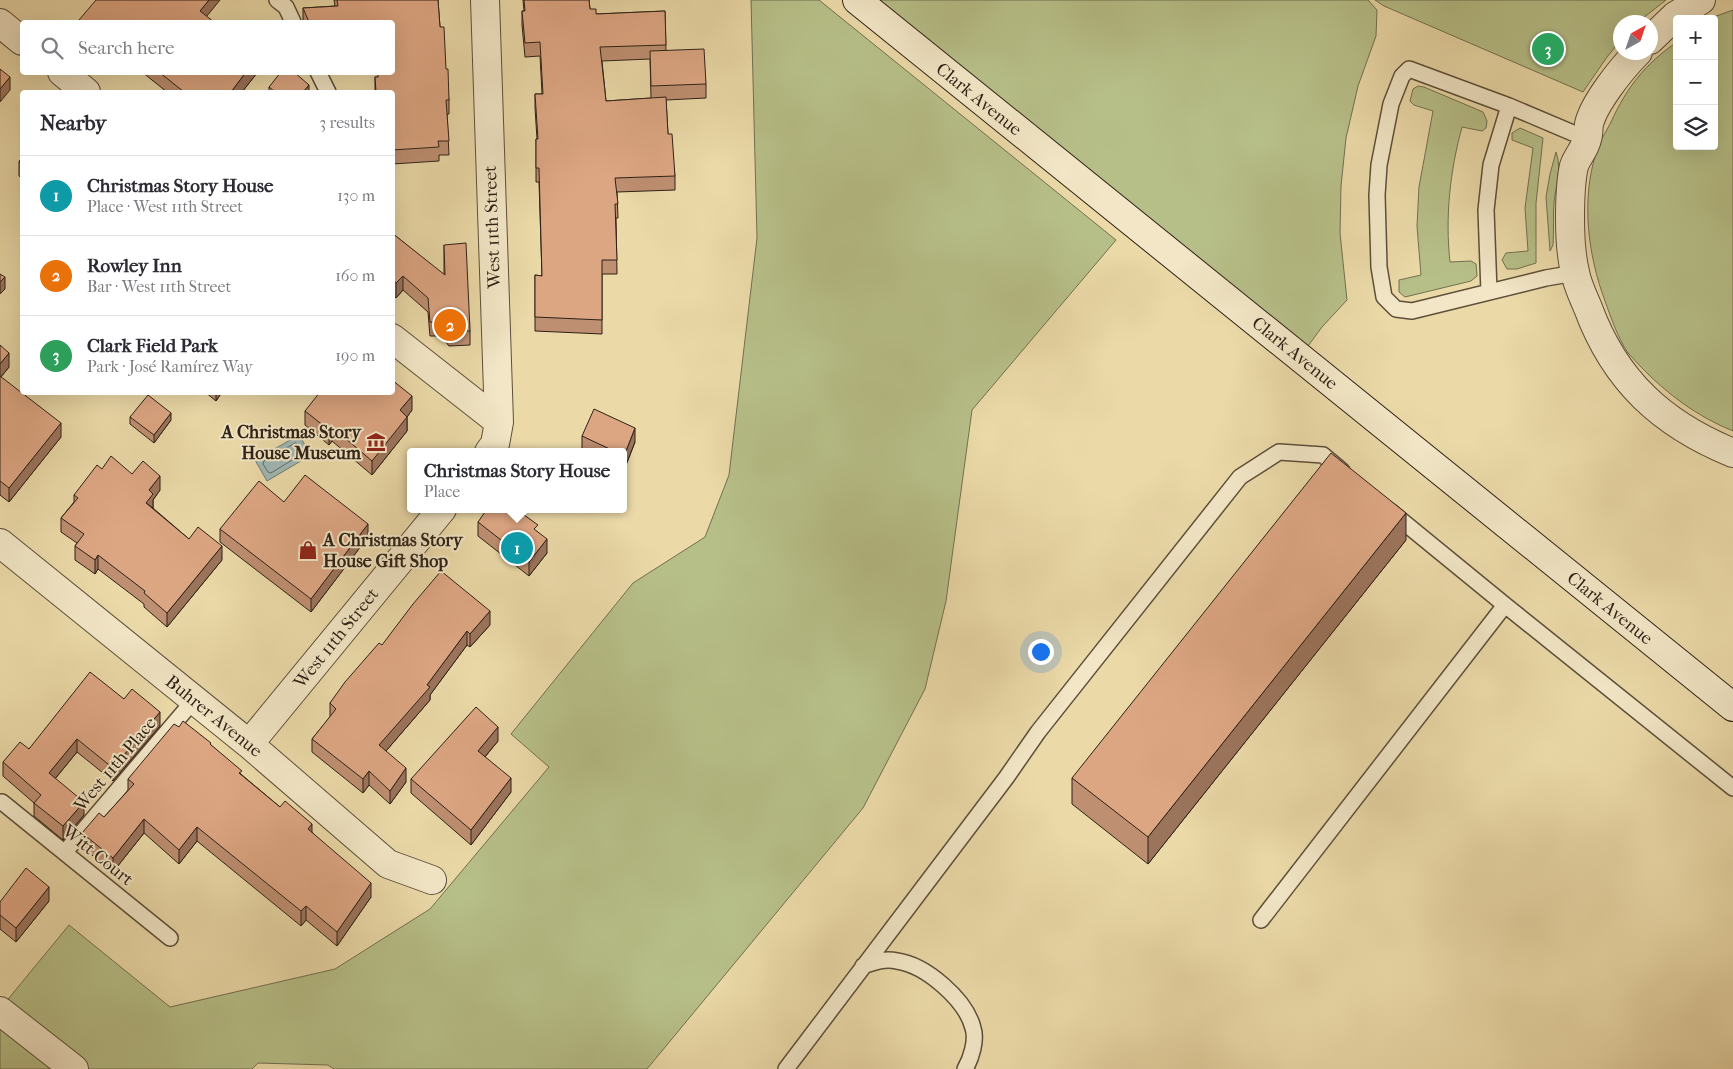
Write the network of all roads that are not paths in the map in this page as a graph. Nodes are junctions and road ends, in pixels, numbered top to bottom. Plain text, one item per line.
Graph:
1 (277, 0) edge
2 (485, 0) edge
3 (856, 0) edge
4 (1702, 0) edge
5 (292, 20) edge
6 (0, 23) edge
7 (1658, 32) edge
8 (20, 39) edge
9 (1630, 60) edge
10 (66, 75) edge
11 (320, 75) edge
12 (84, 90) edge
13 (327, 90) edge
14 (1509, 106) junction
15 (1587, 139) junction
16 (1575, 273) junction
17 (1489, 292) junction
18 (395, 340) edge
19 (499, 422) junction
20 (492, 448) edge
21 (1733, 453) edge
22 (1354, 480) edge
23 (1376, 499) edge
24 (439, 513) edge
25 (0, 543) edge
26 (1505, 605) junction
27 (194, 700) junction
28 (1731, 705) edge
29 (249, 744) junction
30 (1733, 788) edge
31 (2, 802) dead end
32 (65, 852) junction
33 (432, 880) dead end
34 (1261, 920) dead end
35 (170, 938) dead end
36 (863, 966) junction
37 (0, 1012) edge
38 (74, 1069) edge
39 (786, 1069) edge
40 (965, 1069) edge

1 - 5 lane
2 - 19 street, West 11th Street
3 - 28 street, Clark Avenue
4 - 7 street
6 - 8 street
9 - 15 street
10 - 12 street
11 - 13 lane
14 - 15 lane
14 - 17 lane
14 - 17 lane
15 - 16 street
16 - 17 lane
16 - 21 street
18 - 19 street
19 - 20 street, West 11th Street
22 - 36 lane
23 - 26 lane
24 - 29 street, West 11th Street
25 - 27 street, Buhrer Avenue
26 - 30 lane
26 - 34 lane
27 - 29 street, Buhrer Avenue
27 - 32 lane, West 11th Place
29 - 33 street, Buhrer Avenue
31 - 32 lane, Witt Court
32 - 35 lane, Witt Court
36 - 39 lane
36 - 40 lane
37 - 38 street

